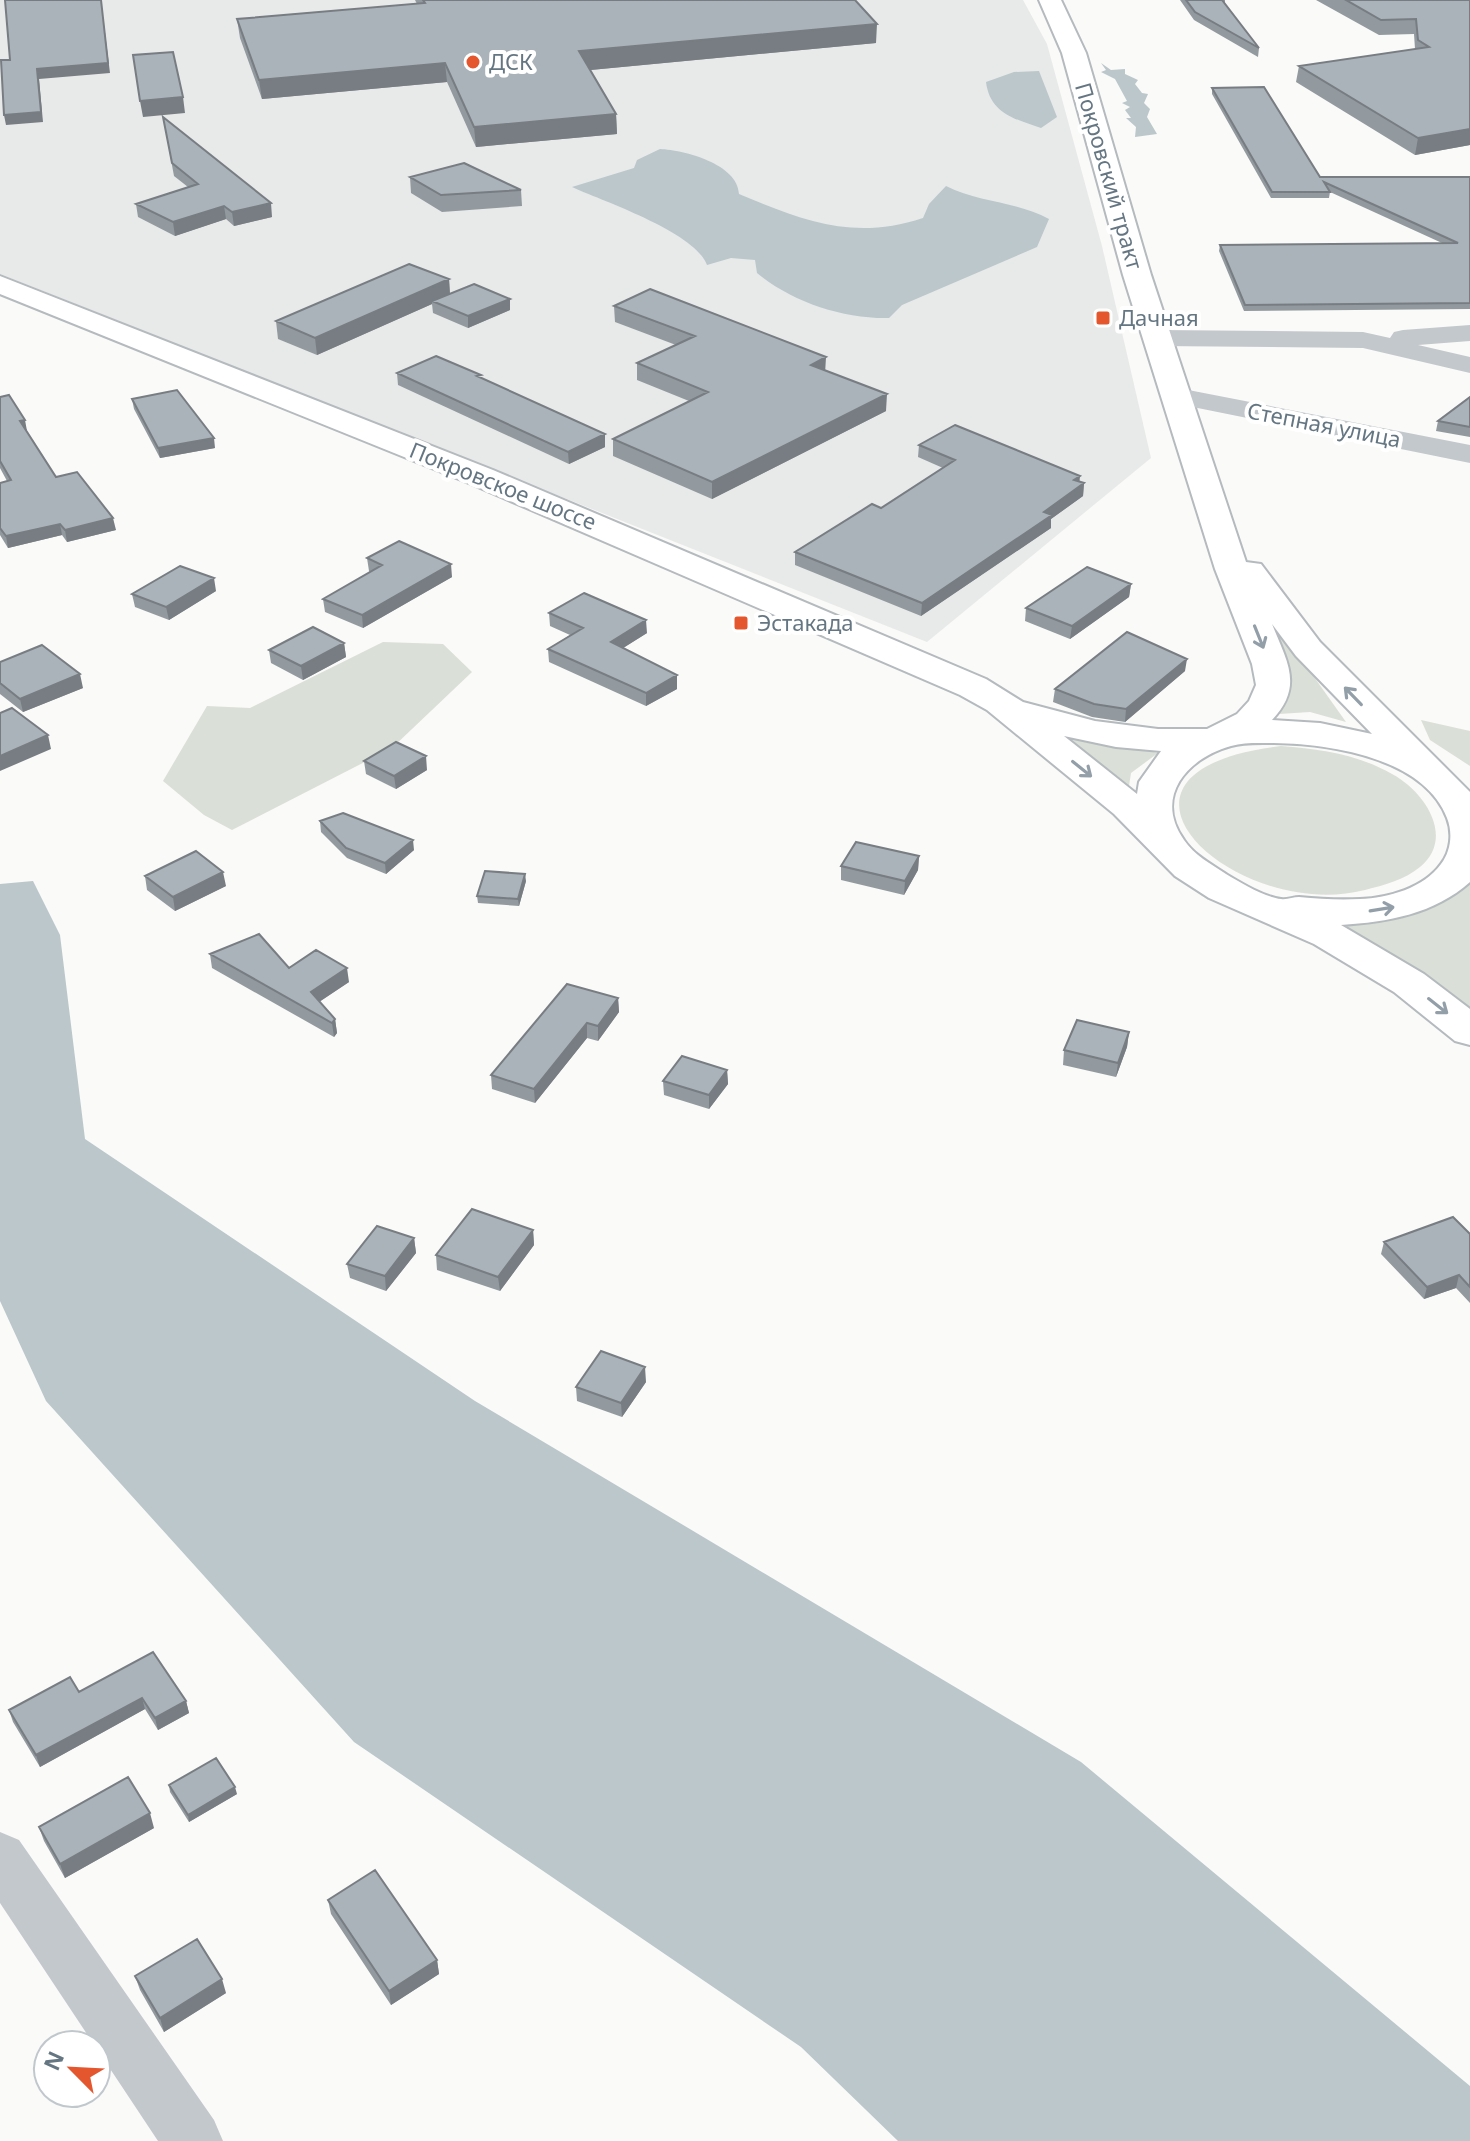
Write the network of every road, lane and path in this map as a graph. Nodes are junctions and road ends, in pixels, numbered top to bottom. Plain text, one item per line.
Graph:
1 (1050, 0) edge
2 (0, 284) edge
3 (1470, 333) edge
4 (1157, 338) junction
5 (1363, 340) junction
6 (1470, 365) edge
7 (1178, 396) junction
8 (1470, 454) edge
9 (1224, 537) junction
10 (1000, 702) junction
11 (1218, 737) junction
12 (1427, 772) junction
13 (1468, 818) edge
14 (1165, 843) junction
15 (1223, 889) junction
16 (1470, 1031) edge
17 (0, 1857) edge
18 (193, 2141) edge

1 - 4 main road, Покровский тракт
2 - 10 main road, Покровское шоссе
3 - 5 street
4 - 5 street
4 - 7 main road, Покровский тракт
5 - 6 street
7 - 8 street, Степная улица
7 - 9 main road, Покровский тракт
9 -> 11 main road, Покровский тракт
12 -> 9 main road
10 - 11 main road, Покровское шоссе
10 -> 14 main road, Покровское шоссе
11 - 12 main road
11 - 14 main road
12 - 13 main road
15 -> 13 main road
14 - 15 main road
15 -> 16 main road
17 - 18 street

